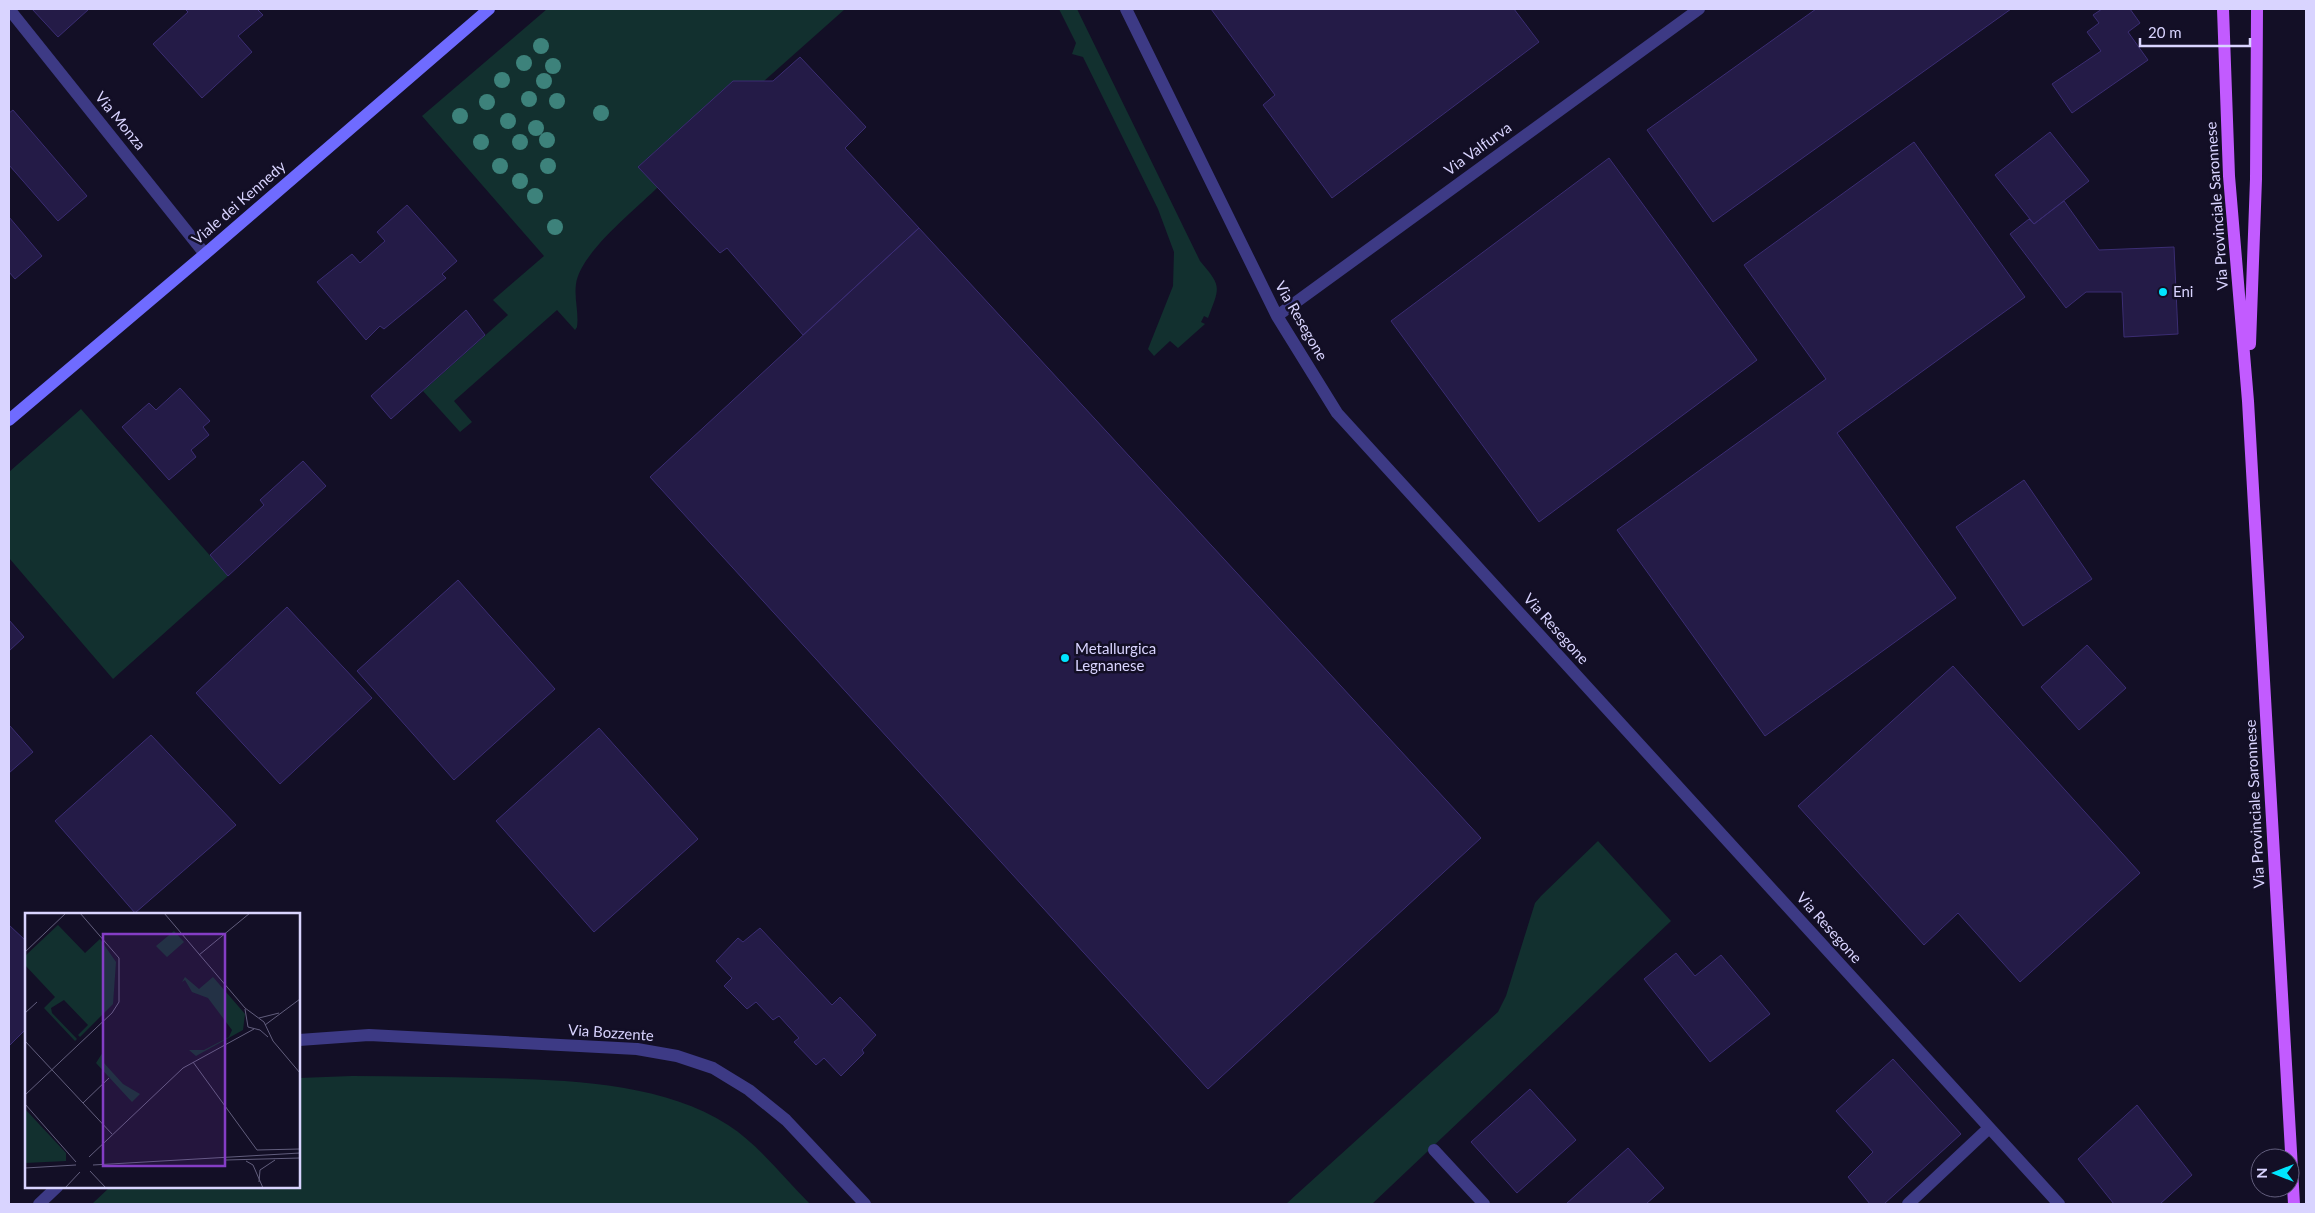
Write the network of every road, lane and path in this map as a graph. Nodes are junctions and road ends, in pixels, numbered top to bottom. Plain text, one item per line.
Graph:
1 (9, 9) edge
2 (489, 9) edge
3 (1126, 9) edge
4 (1699, 9) edge
5 (2223, 9) edge
6 (2257, 9) edge
7 (205, 254) junction
8 (1277, 316) junction
9 (2248, 401) junction
10 (9, 420) edge
11 (300, 1040) edge
12 (1989, 1128) junction
13 (1434, 1150) dead end
14 (56, 1188) edge
15 (39, 1204) edge
16 (865, 1204) edge
17 (1484, 1204) edge
18 (1908, 1204) edge
19 (2059, 1204) edge
20 (2294, 1204) edge

1 - 7 street, Via Monza
2 - 7 street, Viale dei Kennedy
3 - 8 street, Via Resegone
4 - 8 street, Via Valfurva
5 - 9 main road, Via Provinciale Saronnese
6 - 9 main road, Via Provinciale Saronnese
7 - 10 street, Viale dei Kennedy
8 - 12 street, Via Resegone
9 - 20 main road, Via Provinciale Saronnese
11 - 16 street, Via Bozzente
12 - 18 street
12 - 19 street, Via Resegone
13 - 17 street
14 - 15 street

